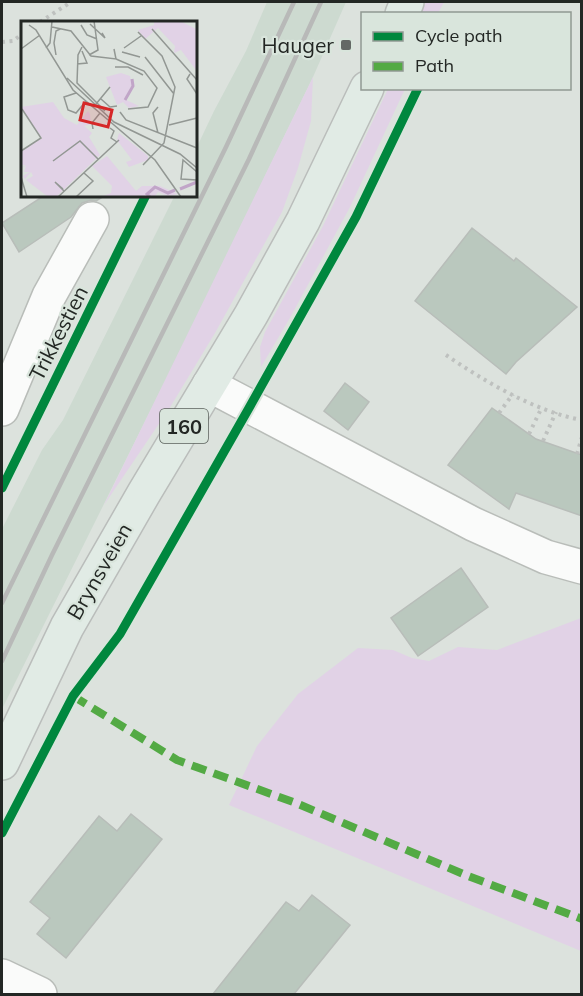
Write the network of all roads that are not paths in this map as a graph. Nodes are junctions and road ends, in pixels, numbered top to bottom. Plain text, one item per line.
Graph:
1 (366, 90) edge
2 (92, 219) dead end
3 (209, 385) junction
4 (2, 409) edge
5 (582, 567) edge
6 (2, 763) edge
7 (2, 976) edge
8 (40, 994) edge

1 - 3 main road, Brynsveien / 160
2 - 4 street
3 - 5 street
3 - 6 main road, Brynsveien / 160
7 - 8 street

